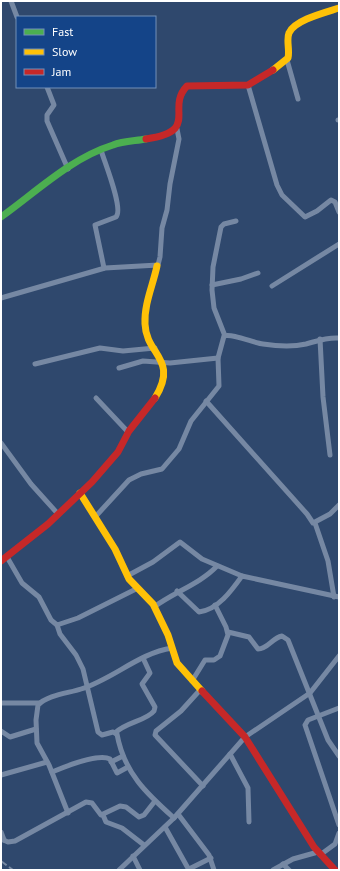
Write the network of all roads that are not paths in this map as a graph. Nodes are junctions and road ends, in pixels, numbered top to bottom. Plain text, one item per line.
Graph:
1 (10, 1) edge
2 (339, 8) edge
3 (17, 16) edge
4 (287, 60) junction
5 (248, 85) junction
6 (47, 88) edge
7 (298, 99) dead end
8 (177, 129) junction
9 (100, 150) junction
10 (68, 169) junction
11 (339, 212) edge
12 (1, 217) edge
13 (236, 221) dead end
14 (339, 244) edge
15 (157, 266) junction
16 (104, 268) junction
17 (258, 273) dead end
18 (212, 284) junction
19 (272, 286) dead end
20 (1, 298) edge
21 (226, 336) junction
22 (339, 338) edge
23 (320, 339) junction
24 (155, 348) junction
25 (218, 358) junction
26 (164, 362) junction
27 (35, 364) dead end
28 (119, 368) dead end
29 (96, 398) dead end
30 (206, 401) junction
31 (128, 432) junction
32 (1, 443) edge
33 (330, 455) dead end
34 (80, 494) junction
35 (339, 505) edge
36 (58, 514) junction
37 (96, 516) junction
38 (315, 523) junction
39 (4, 559) edge
40 (217, 566) junction
41 (127, 576) junction
42 (242, 576) junction
43 (136, 589) junction
44 (177, 591) junction
45 (336, 597) edge
46 (215, 605) junction
47 (154, 607) junction
48 (56, 625) junction
49 (228, 632) junction
50 (172, 648) junction
51 (339, 656) edge
52 (143, 658) junction
53 (192, 681) junction
54 (87, 687) junction
55 (200, 690) junction
56 (310, 693) junction
57 (1, 703) edge
58 (40, 703) junction
59 (339, 708) edge
60 (319, 715) junction
61 (36, 729) junction
62 (1, 731) edge
63 (115, 732) junction
64 (245, 737) junction
65 (230, 754) junction
66 (123, 756) junction
67 (339, 756) edge
68 (47, 762) junction
69 (111, 762) junction
70 (128, 767) junction
71 (52, 772) junction
72 (1, 775) edge
73 (203, 786) junction
74 (155, 801) junction
75 (68, 813) junction
76 (103, 815) junction
77 (176, 816) junction
78 (249, 822) dead end
79 (339, 825) edge
80 (165, 827) junction
81 (1, 832) edge
82 (339, 833) edge
83 (3, 840) edge
84 (144, 845) junction
85 (319, 853) junction
86 (133, 856) junction
87 (211, 858) junction
88 (283, 864) junction
89 (119, 870) edge
90 (140, 870) edge
91 (189, 870) edge
92 (214, 870) edge
93 (273, 870) edge
94 (289, 870) edge
95 (335, 870) edge

1 - 3 street
2 - 4 street
4 - 5 street
4 - 7 street
5 - 8 street
5 - 11 street
6 - 10 street
8 - 9 street
8 - 15 street
9 - 10 street
9 - 16 street
10 - 12 street
13 - 18 street
14 - 19 street
15 - 16 street
15 - 24 street
16 - 20 street
17 - 18 street
18 - 21 street
21 - 23 street
21 - 25 street
22 - 23 street
23 - 33 street
24 - 26 street
24 - 27 street
25 - 26 street
25 - 30 street
26 - 28 street
26 - 31 street
29 - 31 street
30 - 37 street
30 - 38 street
31 - 34 street
32 - 36 street
34 - 36 street
34 - 37 street
35 - 38 street
36 - 39 street
37 - 41 street
38 - 45 street
39 - 48 street
40 - 41 street
40 - 42 street
40 - 44 street
41 - 43 street
42 - 45 street
42 - 46 street
43 - 47 street
43 - 48 street
44 - 46 street
44 - 47 street
46 - 49 street
47 - 50 street
48 - 54 street
49 - 53 street
49 - 56 street
50 - 52 street
50 - 53 street
51 - 56 street
52 - 54 street
52 - 63 street
53 - 55 street
54 - 58 street
54 - 63 street
55 - 64 street
55 - 73 street
56 - 60 street
56 - 64 street
57 - 58 street
58 - 61 street
59 - 60 street
60 - 67 street
60 - 79 street
61 - 62 street
61 - 68 street
63 - 66 street
64 - 65 street
64 - 85 street
65 - 73 street
65 - 78 street
66 - 69 street
66 - 70 street
68 - 71 street
68 - 72 street
69 - 70 street
69 - 71 street
70 - 74 street
71 - 75 street
73 - 77 street
74 - 76 street
74 - 77 street
75 - 76 street
75 - 83 street
76 - 84 street
77 - 80 street
77 - 87 street
80 - 84 street
80 - 91 street
81 - 83 street
82 - 85 street
84 - 86 street
85 - 88 street
85 - 95 street
86 - 89 street
86 - 90 street
87 - 91 street
87 - 92 street
88 - 93 street
88 - 94 street

